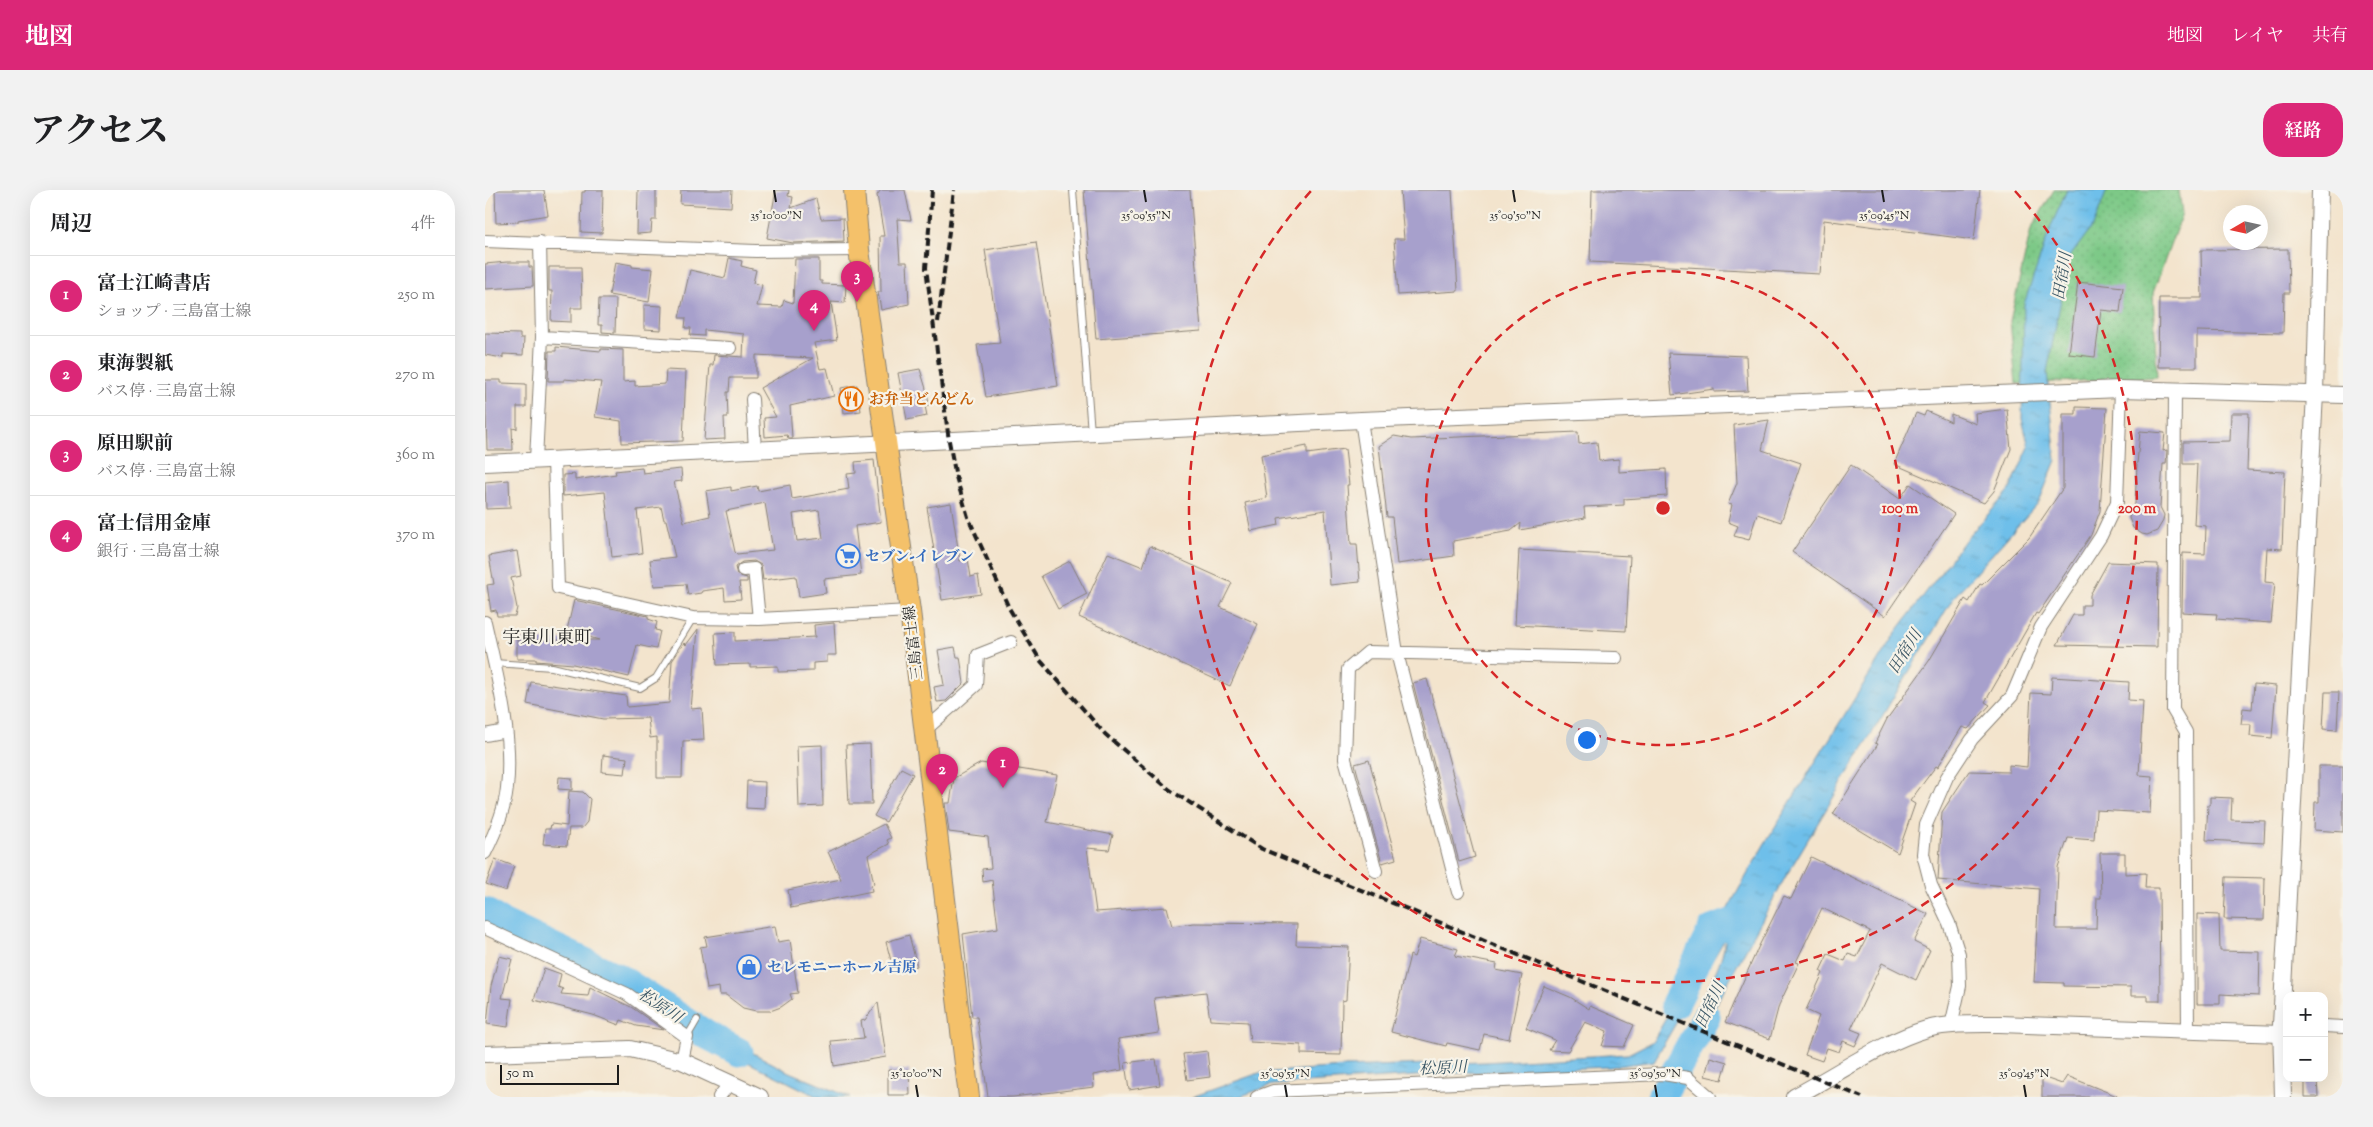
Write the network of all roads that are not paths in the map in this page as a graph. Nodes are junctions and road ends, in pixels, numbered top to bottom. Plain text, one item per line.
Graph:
1 (853, 190) edge
2 (1073, 190) edge
3 (2320, 190) edge
4 (485, 241) edge
5 (540, 242) junction
6 (859, 250) junction
7 (542, 337) junction
8 (730, 348) dead end
9 (2121, 389) junction
10 (2175, 390) junction
11 (2315, 394) junction
12 (2343, 395) edge
13 (751, 399) dead end
14 (1361, 420) junction
15 (1092, 434) junction
16 (888, 444) junction
17 (755, 450) junction
18 (554, 459) junction
19 (536, 460) junction
20 (485, 463) edge
21 (743, 570) dead end
22 (910, 611) junction
23 (693, 618) junction
24 (759, 619) junction
25 (485, 622) edge
26 (1011, 642) dead end
27 (1397, 653) junction
28 (1616, 658) dead end
29 (494, 663) junction
30 (498, 687) junction
31 (485, 689) edge
32 (506, 731) junction
33 (924, 731) junction
34 (485, 734) edge
35 (485, 853) edge
36 (1376, 871) dead end
37 (1458, 892) dead end
38 (485, 928) edge
39 (2285, 992) edge
40 (697, 1020) dead end
41 (1951, 1026) junction
42 (2328, 1026) edge
43 (2343, 1027) edge
44 (2283, 1028) edge
45 (2188, 1032) junction
46 (687, 1037) junction
47 (2283, 1037) edge
48 (485, 1054) edge
49 (683, 1061) junction
50 (730, 1083) junction
51 (719, 1097) edge
52 (759, 1097) edge
53 (969, 1097) edge
54 (1257, 1097) edge
55 (1710, 1097) edge
56 (1794, 1097) edge
57 (2283, 1097) edge

1 - 6 main road, 三島富士線
2 - 15 lane
3 - 11 street
4 - 5 street
5 - 6 street
5 - 7 street
6 - 16 main road, 三島富士線
7 - 8 street
7 - 19 street
9 - 10 street
9 - 14 street
9 - 41 street
10 - 11 street
10 - 45 street
11 - 12 street
11 - 39 street
13 - 17 street
14 - 15 street
14 - 27 street
15 - 16 street
16 - 17 street
16 - 22 main road, 三島富士線
17 - 18 street
18 - 19 street
18 - 23 street
19 - 20 street
21 - 24 street
22 - 24 street
22 - 33 main road, 三島富士線
23 - 24 street
23 - 29 lane
25 - 29 street
26 - 33 street
27 - 28 street
27 - 36 street
27 - 37 street
29 - 30 street
30 - 31 street
30 - 32 street
32 - 34 street
32 - 35 street
33 - 53 main road, 三島富士線
38 - 46 street
40 - 46 lane
41 - 45 street
41 - 56 street
42 - 43 street
44 - 45 street
46 - 49 street
47 - 57 street
48 - 49 street
49 - 50 street
50 - 51 street
50 - 52 street
54 - 55 street

